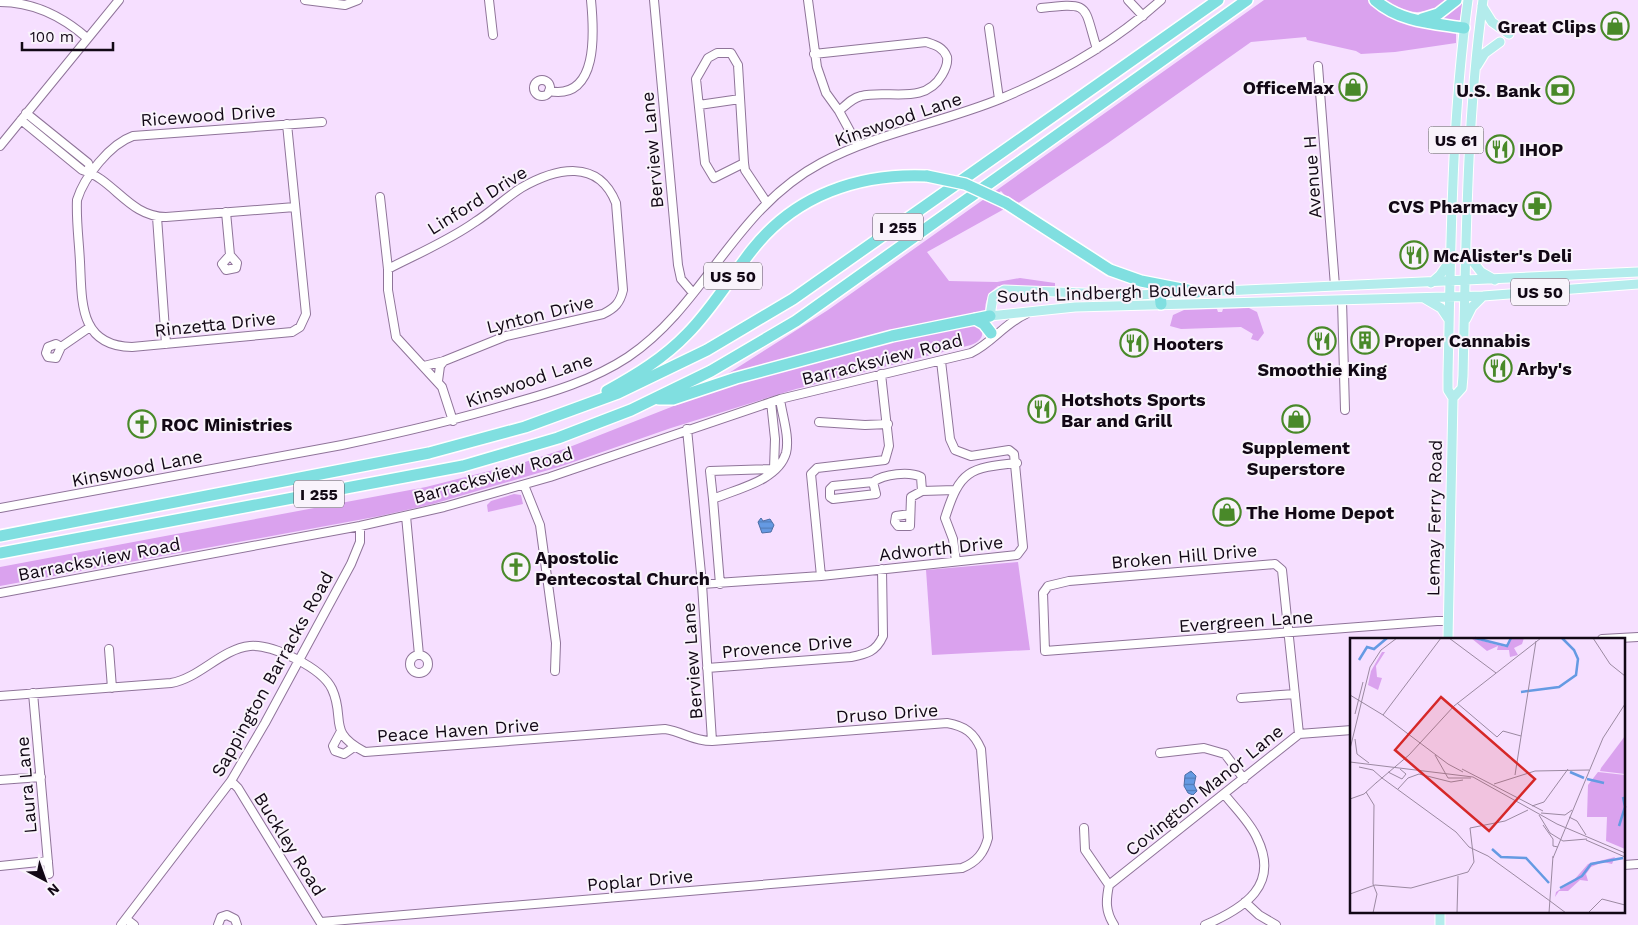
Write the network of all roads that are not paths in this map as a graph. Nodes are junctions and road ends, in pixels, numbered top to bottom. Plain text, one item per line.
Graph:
1 (119, 0) edge
2 (305, 0) edge
3 (358, 0) edge
4 (489, 0) edge
5 (591, 0) edge
6 (654, 0) edge
7 (808, 0) edge
8 (1129, 0) edge
9 (1161, 0) edge
10 (1218, 0) edge
11 (1247, 0) edge
12 (1375, 0) edge
13 (1456, 0) edge
14 (1468, 0) edge
15 (0, 2) edge
16 (1482, 3) edge
17 (1041, 8) dead end
18 (1143, 16) junction
19 (1418, 20) junction
20 (989, 28) dead end
21 (1464, 28) junction
22 (493, 34) dead end
23 (1509, 34) dead end
24 (87, 38) junction
25 (1500, 42) dead end
26 (1097, 49) junction
27 (814, 54) junction
28 (1318, 66) dead end
29 (1475, 69) junction
30 (549, 91) dead end
31 (740, 99) junction
32 (999, 99) junction
33 (699, 105) junction
34 (839, 111) junction
35 (26, 113) junction
36 (21, 120) junction
37 (322, 122) dead end
38 (287, 124) junction
39 (0, 146) edge
40 (858, 146) junction
41 (744, 163) junction
42 (92, 173) junction
43 (611, 190) joint
44 (380, 197) dead end
45 (767, 203) junction
46 (296, 207) junction
47 (226, 212) junction
48 (158, 217) junction
49 (1467, 254) junction
50 (230, 255) dead end
51 (1451, 258) junction
52 (388, 269) junction
53 (1638, 272) edge
54 (1495, 280) junction
55 (1450, 282) junction
56 (1465, 282) junction
57 (1431, 283) junction
58 (1638, 284) edge
59 (1335, 286) junction
60 (1197, 292) joint
61 (693, 293) junction
62 (1158, 294) junction
63 (1483, 296) junction
64 (1450, 297) junction
65 (1465, 297) junction
66 (1424, 298) junction
67 (1342, 300) junction
68 (1030, 312) junction
69 (990, 316) junction
70 (975, 319) junction
71 (1449, 320) junction
72 (1465, 321) junction
73 (90, 327) junction
74 (991, 333) junction
75 (166, 344) junction
76 (984, 346) junction
77 (60, 347) dead end
78 (444, 361) junction
79 (941, 361) junction
80 (424, 366) junction
81 (881, 374) junction
82 (438, 381) junction
83 (1453, 398) junction
84 (655, 399) junction
85 (780, 399) junction
86 (771, 402) junction
87 (1345, 410) dead end
88 (556, 417) junction
89 (453, 421) junction
90 (820, 422) dead end
91 (888, 424) junction
92 (687, 429) junction
93 (1017, 463) junction
94 (774, 469) junction
95 (873, 482) junction
96 (524, 485) junction
97 (955, 490) junction
98 (922, 491) junction
99 (713, 498) junction
100 (0, 508) edge
101 (910, 514) dead end
102 (406, 516) junction
103 (360, 526) junction
104 (0, 536) edge
105 (0, 553) edge
106 (956, 562) junction
107 (882, 570) junction
108 (821, 576) junction
109 (702, 584) junction
110 (720, 584) junction
111 (0, 593) edge
112 (1448, 621) junction
113 (1290, 632) junction
114 (1638, 637) edge
115 (1448, 638) edge
116 (1620, 638) edge
117 (109, 649) dead end
118 (1045, 651) joint
119 (419, 655) dead end
120 (299, 661) junction
121 (708, 668) junction
122 (555, 672) dead end
123 (112, 688) junction
124 (34, 694) junction
125 (1295, 694) junction
126 (0, 696) edge
127 (1241, 698) dead end
128 (1350, 730) edge
129 (340, 733) junction
130 (1299, 734) junction
131 (712, 741) junction
132 (354, 747) junction
133 (1160, 753) dead end
134 (41, 777) junction
135 (1244, 778) junction
136 (0, 780) edge
137 (231, 781) junction
138 (1225, 795) junction
139 (1084, 828) dead end
140 (48, 861) junction
141 (0, 866) edge
142 (962, 868) joint
143 (49, 874) dead end
144 (1109, 885) junction
145 (1245, 902) junction
146 (1440, 912) edge
147 (124, 922) edge
148 (322, 924) edge
149 (134, 925) edge
150 (218, 925) edge
151 (237, 925) edge
152 (1114, 925) edge
153 (1205, 925) edge
154 (1276, 925) edge
155 (1440, 925) edge

1 - 24 street
2 - 3 street
4 - 22 street
5 - 30 street
6 - 61 street, Berview Lane
7 - 27 street
8 - 18 street
9 - 18 street, Kinswood Lane
10 - 88 highway, I 255
11 - 84 highway, I 255
12 - 19 highway
13 - 19 highway
14 - 21 main road, Lemay Ferry Road / US 61
15 - 24 street
16 - 23 main road
16 - 29 main road, Lemay Ferry Road / US 61
17 - 26 street
18 - 26 street, Kinswood Lane
19 - 21 highway
20 - 32 street
21 - 51 main road, Lemay Ferry Road / US 61
24 - 35 street
25 - 29 main road
26 - 32 street, Kinswood Lane
27 - 34 street
27 - 34 street
28 - 59 street, Avenue H
29 - 49 main road, Lemay Ferry Road / US 61
31 - 33 street
31 - 33 street
31 - 41 street
32 - 40 street, Kinswood Lane
33 - 41 street
34 - 40 street
35 - 36 street
35 - 42 street
36 - 39 street
36 - 42 street
37 - 38 street, Ricewood Drive
38 - 42 street, Ricewood Drive
38 - 46 street, Rinzetta Drive
40 - 45 street, Kinswood Lane
41 - 45 street
42 - 48 street
42 - 73 street, Ricewood Drive
43 - 52 street, Linford Drive
43 - 78 street, Lynton Drive
44 - 52 street
45 - 61 street, Kinswood Lane
46 - 47 street
46 - 75 street, Rinzetta Drive
47 - 48 street
47 - 50 street
48 - 75 street
49 - 54 main road
49 - 56 main road, Lemay Ferry Road / US 61
51 - 55 main road, Lemay Ferry Road / US 61
51 - 57 main road
52 - 80 street
53 - 54 main road, South Lindbergh Boulevard / US 50
54 - 56 main road, South Lindbergh Boulevard / US 50
55 - 56 main road, South Lindbergh Boulevard / US 50
55 - 57 main road, South Lindbergh Boulevard / US 50
55 - 64 main road, Lemay Ferry Road / US 61
56 - 65 main road, Lemay Ferry Road
57 - 59 main road, South Lindbergh Boulevard / US 50
58 - 63 main road, South Lindbergh Boulevard / US 50
59 - 60 main road, South Lindbergh Boulevard / US 50
60 - 62 highway, US 50
61 - 89 street, Kinswood Lane
62 - 67 main road, South Lindbergh Boulevard / US 50
62 - 68 main road, South Lindbergh Boulevard / US 50
62 - 69 main road, South Lindbergh Boulevard
62 - 88 highway, US 50, bridge
63 - 65 main road, South Lindbergh Boulevard / US 50
63 - 72 main road
64 - 65 main road, South Lindbergh Boulevard / US 50
64 - 66 main road, South Lindbergh Boulevard / US 50
64 - 71 main road, Lemay Ferry Road
65 - 72 main road, Lemay Ferry Road
66 - 67 main road, South Lindbergh Boulevard / US 50
66 - 71 main road
67 - 87 street
68 - 69 main road, South Lindbergh Boulevard / US 50
68 - 76 street, Barracksview Road
69 - 70 highway, US 50
69 - 74 street
70 - 74 highway
70 - 84 highway, US 50
71 - 83 main road, Lemay Ferry Road
72 - 83 main road, Lemay Ferry Road
73 - 75 street, Rinzetta Drive
73 - 77 street
74 - 76 street, Barracksview Road
76 - 79 street, Barracksview Road
78 - 80 street, Lynton Drive
78 - 82 street
79 - 81 street, Barracksview Road
79 - 93 street
80 - 82 street
81 - 85 street, Barracksview Road
81 - 91 street
82 - 89 street
83 - 112 main road, Lemay Ferry Road
84 - 105 highway, I 255
85 - 86 street, Barracksview Road
85 - 94 street
86 - 92 street, Barracksview Road
86 - 94 street
88 - 104 highway, I 255
89 - 100 street, Kinswood Lane
90 - 91 street
91 - 108 street
92 - 96 street, Barracksview Road
92 - 109 street, Berview Lane
93 - 97 street
93 - 106 street, Adworth Drive
94 - 99 street
94 - 99 street
95 - 95 street
95 - 98 street
96 - 102 street, Barracksview Road
96 - 122 street
97 - 98 street
97 - 106 street
98 - 101 street
99 - 110 street
102 - 103 street, Barracksview Road
102 - 119 street
103 - 111 street, Barracksview Road
103 - 120 street, Sappington Barracks Road
106 - 107 street, Adworth Drive
107 - 108 street, Adworth Drive
107 - 121 street, Provence Drive
108 - 110 street, Adworth Drive
109 - 110 street, Adworth Drive
109 - 121 street, Berview Lane
112 - 113 street, Evergreen Lane
112 - 115 main road, Lemay Ferry Road
113 - 118 street, Evergreen Lane
113 - 118 street, Broken Hill Drive
113 - 125 street, Broken Hill Drive
114 - 116 street
117 - 123 street
120 - 123 street
120 - 129 street
120 - 137 street, Sappington Barracks Road
121 - 131 street, Berview Lane
123 - 124 street
124 - 126 street
124 - 134 street, Laura Lane
125 - 127 street
125 - 130 street, Broken Hill Drive
128 - 130 street, Covington Manor Lane
129 - 132 street, Peace Haven Drive
129 - 132 street
130 - 135 street, Covington Manor Lane
131 - 132 street, Peace Haven Drive
131 - 142 street, Druso Drive
133 - 135 street
134 - 136 street
134 - 140 street, Laura Lane
135 - 138 street, Covington Manor Lane
137 - 147 street, Sappington Barracks Road
137 - 148 street, Buckley Road
138 - 144 street, Covington Manor Lane
138 - 145 street
139 - 144 street
140 - 141 street
140 - 143 street, Laura Lane
142 - 148 street, Poplar Drive
144 - 152 street
145 - 153 street
145 - 154 street
146 - 155 main road
147 - 149 street
150 - 151 street

